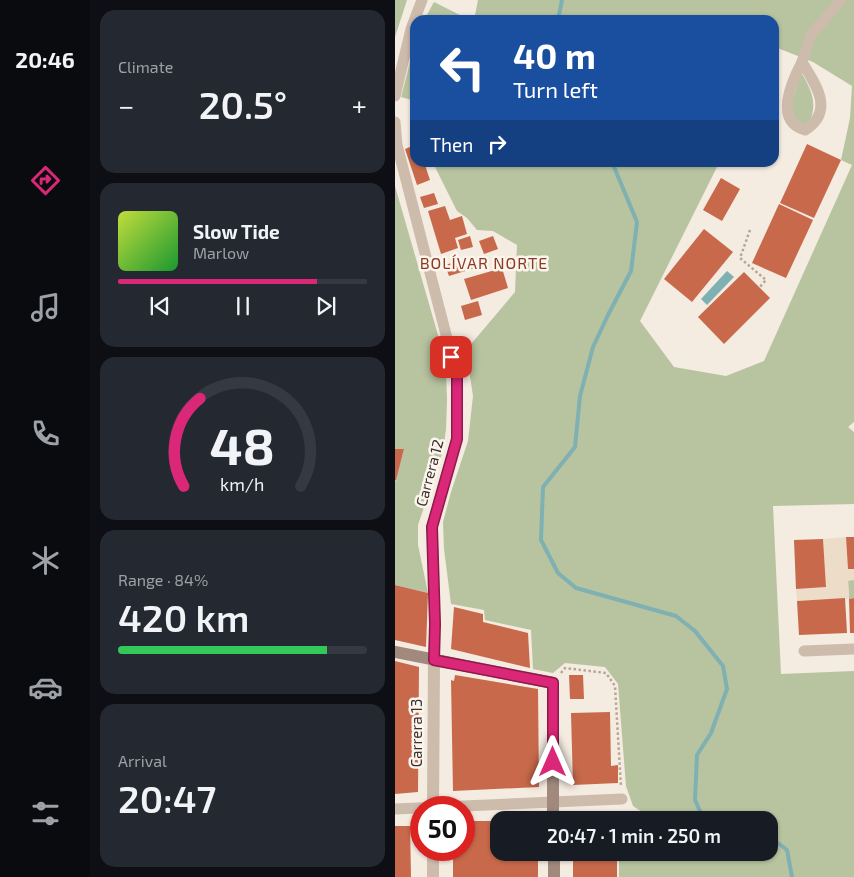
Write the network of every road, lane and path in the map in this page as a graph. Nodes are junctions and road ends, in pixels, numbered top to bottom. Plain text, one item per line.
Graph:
1 (422, 0) edge
2 (841, 0) edge
3 (416, 15) edge
4 (410, 33) edge
5 (802, 62) junction
6 (395, 96) edge
7 (395, 122) edge
8 (750, 230) dead end
9 (759, 288) dead end
10 (854, 649) edge
11 (804, 651) dead end
12 (395, 652) edge
13 (434, 660) junction
14 (553, 683) junction
15 (433, 796) edge
16 (622, 799) joint
17 (553, 802) junction
18 (475, 805) edge
19 (410, 808) edge
20 (395, 809) edge
21 (553, 811) edge
22 (433, 861) edge
23 (554, 861) edge
24 (433, 877) edge
25 (554, 877) edge

1 - 3 street
2 - 5 street
4 - 6 street
5 - 5 street
7 - 13 street, Carrera 12
8 - 9 path
10 - 11 street
12 - 13 main road
13 - 14 main road
13 - 15 street, Carrera 13
14 - 16 path
14 - 17 main road
16 - 17 street
17 - 18 street
17 - 21 main road
19 - 20 street
22 - 24 street
23 - 25 main road

